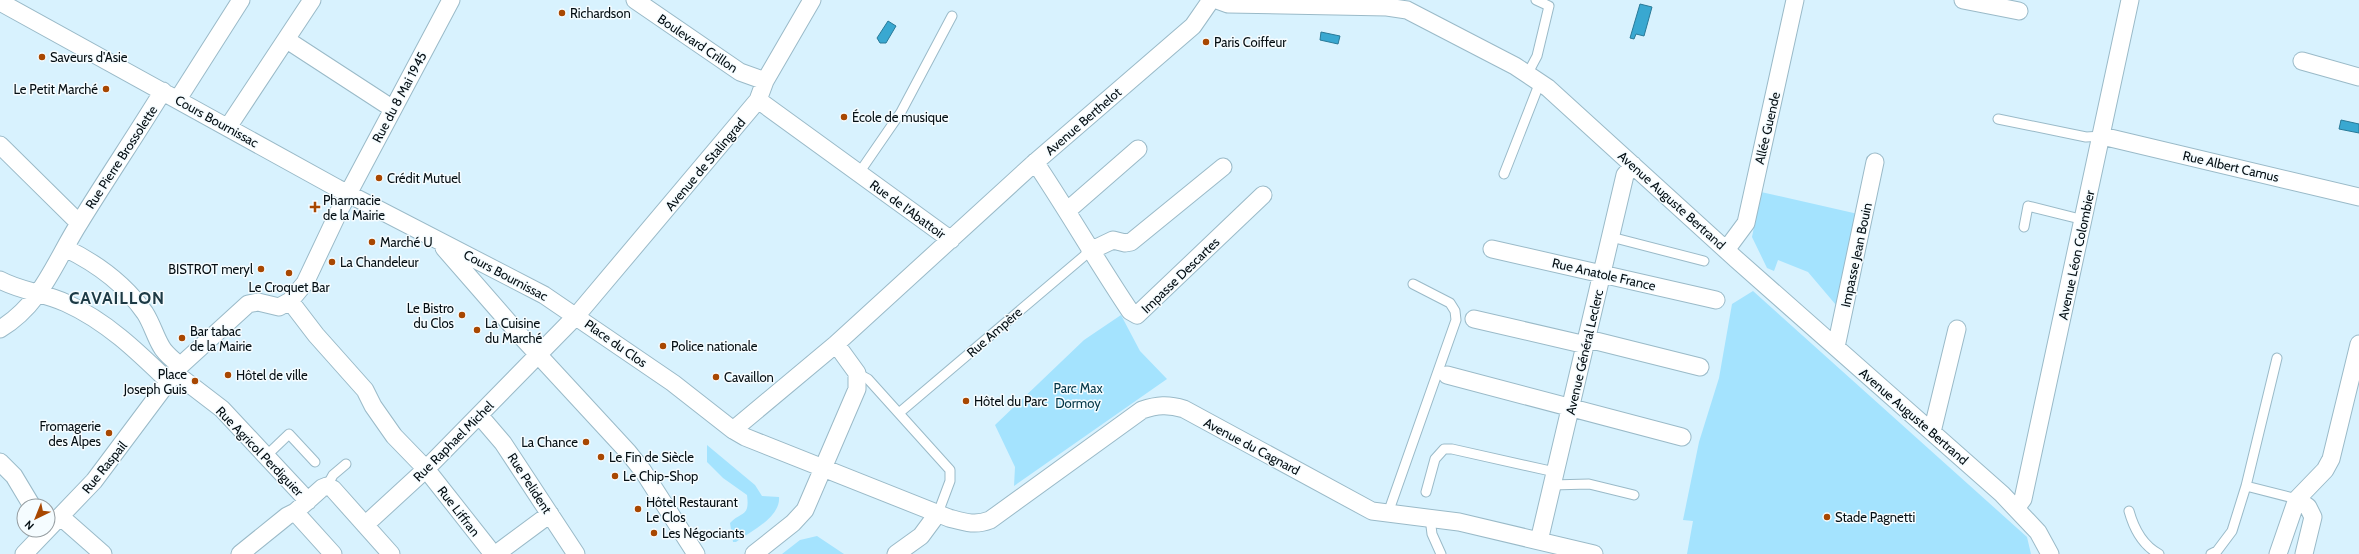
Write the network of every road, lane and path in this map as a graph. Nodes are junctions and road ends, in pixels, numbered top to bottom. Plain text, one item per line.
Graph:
1 (241, 0) edge
2 (312, 0) edge
3 (451, 0) edge
4 (635, 0) edge
5 (812, 0) edge
6 (1211, 0) edge
7 (1217, 0) edge
8 (1536, 0) edge
9 (1795, 0) edge
10 (1963, 0) edge
11 (2130, 0) edge
12 (0, 2) edge
13 (1409, 5) edge
14 (2018, 11) dead end
15 (952, 16) dead end
16 (287, 40) junction
17 (2302, 61) dead end
18 (2359, 77) edge
19 (1534, 78) junction
20 (765, 80) junction
21 (163, 91) junction
22 (178, 99) junction
23 (758, 100) junction
24 (393, 109) junction
25 (1998, 119) dead end
26 (228, 127) junction
27 (2102, 136) junction
28 (0, 145) edge
29 (1138, 149) dead end
30 (1035, 162) junction
31 (1875, 162) dead end
32 (1633, 165) junction
33 (1223, 167) dead end
34 (859, 174) junction
35 (1504, 174) dead end
36 (348, 193) junction
37 (1263, 195) dead end
38 (2359, 196) edge
39 (1068, 210) junction
40 (2084, 220) junction
41 (79, 223) junction
42 (2024, 227) dead end
43 (434, 237) junction
44 (1611, 237) junction
45 (951, 240) junction
46 (65, 248) junction
47 (1492, 249) dead end
48 (1726, 250) junction
49 (1090, 251) junction
50 (1704, 261) dead end
51 (1602, 274) junction
52 (0, 280) edge
53 (1413, 284) dead end
54 (41, 293) junction
55 (1716, 300) dead end
56 (290, 301) junction
57 (577, 315) junction
58 (1474, 319) dead end
59 (1957, 329) dead end
60 (0, 330) edge
61 (1587, 342) junction
62 (836, 344) junction
63 (2359, 344) edge
64 (160, 346) junction
65 (1836, 347) junction
66 (538, 355) junction
67 (142, 356) junction
68 (2277, 358) dead end
69 (2357, 364) edge
70 (1700, 367) dead end
71 (174, 373) junction
72 (857, 373) junction
73 (1447, 375) dead end
74 (1571, 408) junction
75 (899, 414) junction
76 (479, 415) junction
77 (733, 430) junction
78 (1932, 432) junction
79 (1682, 437) dead end
80 (266, 456) junction
81 (0, 462) edge
82 (314, 462) dead end
83 (346, 464) dead end
84 (823, 468) junction
85 (426, 469) junction
86 (1554, 478) junction
87 (327, 486) junction
88 (2246, 486) junction
89 (1426, 492) dead end
90 (1634, 495) dead end
91 (27, 498) edge
92 (2297, 499) junction
93 (308, 501) junction
94 (2017, 507) junction
95 (2129, 511) dead end
96 (295, 512) junction
97 (938, 513) junction
98 (550, 514) junction
99 (1388, 514) junction
100 (61, 517) junction
101 (1430, 518) junction
102 (56, 522) edge
103 (365, 525) junction
104 (40, 538) edge
105 (1539, 541) junction
106 (24, 554) edge
107 (103, 554) edge
108 (240, 554) edge
109 (333, 554) edge
110 (390, 554) edge
111 (493, 554) edge
112 (496, 554) edge
113 (576, 554) edge
114 (696, 554) edge
115 (754, 554) edge
116 (896, 554) edge
117 (1441, 554) edge
118 (1594, 554) edge
119 (2050, 554) edge
120 (2159, 554) edge
121 (2211, 554) edge
122 (2278, 554) edge
123 (2304, 554) edge

1 - 22 street
2 - 16 street
3 - 24 street, Rue du 8 Mai 1945
4 - 20 street, Boulevard Crillon
5 - 20 street, Avenue de Stalingrad
6 - 30 street, Avenue Berthelot
7 - 13 street, Avenue Auguste Bertrand
8 - 19 lane
9 - 48 street, Allée Guende
10 - 14 street
11 - 27 street, Avenue Léon Colombier
12 - 21 street, Cours Bournissac
13 - 19 street, Avenue Auguste Bertrand
15 - 34 lane
16 - 24 street
16 - 26 street
17 - 18 street
19 - 32 street, Avenue Auguste Bertrand
19 - 35 lane
20 - 23 street, Avenue de Stalingrad
21 - 22 street, Cours Bournissac
21 - 41 street, Rue Pierre Brossolette
22 - 26 street, Cours Bournissac
23 - 34 street, Rue de l'Abattoir
23 - 57 street, Avenue de Stalingrad
24 - 36 street, Rue du 8 Mai 1945
25 - 27 lane
26 - 36 street, Cours Bournissac
27 - 38 street, Rue Albert Camus
27 - 40 street, Avenue Léon Colombier
28 - 41 street
29 - 39 street
30 - 39 street
30 - 45 street, Avenue Berthelot
31 - 65 street, Impasse Jean Bouin
32 - 44 street, Avenue Général Leclerc
32 - 48 street, Avenue Auguste Bertrand
33 - 49 street
34 - 45 street, Rue de l'Abattoir
36 - 43 street, Cours Bournissac
36 - 56 street, Rue du 8 Mai 1945
37 - 49 street, Impasse Descartes
39 - 49 street
40 - 42 lane
40 - 94 street, Avenue Léon Colombier
41 - 46 street, Rue Pierre Brossolette
43 - 57 street, Cours Bournissac
43 - 66 street, Cours Bournissac
44 - 50 lane
44 - 51 street, Avenue Général Leclerc
45 - 62 street, Rue de l'Abattoir
46 - 54 street, Rue Pierre Brossolette
46 - 64 street
47 - 51 street, Rue Anatole France
48 - 65 street, Avenue Auguste Bertrand
49 - 75 lane, Rue Ampère
51 - 55 street, Rue Anatole France
51 - 61 street, Avenue Général Leclerc
52 - 54 street
53 - 99 lane
54 - 60 street, Rue Pierre Brossolette
54 - 67 street
56 - 71 street, Rue Raspail
56 - 85 street, Rue Liffran
57 - 66 street, Place du Clos
57 - 77 street, Place du Clos
58 - 61 street
59 - 78 street
61 - 70 street
61 - 74 street, Avenue Général Leclerc
62 - 72 street
62 - 77 street, Rue de l'Abattoir
63 - 69 street
64 - 67 street
64 - 71 street
65 - 78 street, Avenue Auguste Bertrand
66 - 76 street, Rue Raphael Michel
66 - 114 street
67 - 71 street
68 - 88 lane
69 - 92 street
71 - 80 street, Rue Agricol Perdiguier
71 - 100 street, Rue Raspail
72 - 75 lane
72 - 84 street
73 - 74 street
74 - 79 street
74 - 86 street, Avenue Général Leclerc
75 - 97 lane
76 - 85 street, Rue Raphael Michel
76 - 98 street, Rue Pelident
77 - 84 street, Place du Clos
78 - 94 street, Avenue Auguste Bertrand
80 - 82 lane
80 - 93 street, Rue Agricol Perdiguier
81 - 91 street
83 - 87 lane
84 - 97 street, Avenue du Cagnard
84 - 115 street
85 - 103 street, Rue Raphael Michel
85 - 111 street, Rue Liffran
86 - 89 lane
86 - 90 lane
86 - 105 street, Avenue Général Leclerc
87 - 93 street
87 - 103 street
88 - 92 lane
88 - 121 lane
92 - 122 street
92 - 123 street
93 - 96 street
94 - 119 street, Avenue Auguste Bertrand
95 - 120 lane
96 - 108 street
96 - 109 street
97 - 99 street, Avenue du Cagnard
97 - 116 street
98 - 112 street
98 - 113 street, Rue Pelident
99 - 101 street, Avenue du Cagnard
100 - 102 street, Rue Raspail
100 - 107 street
101 - 105 street, Avenue du Cagnard
101 - 117 lane
103 - 110 street
104 - 106 street, Rue Raspail
105 - 118 street, Avenue du Cagnard

